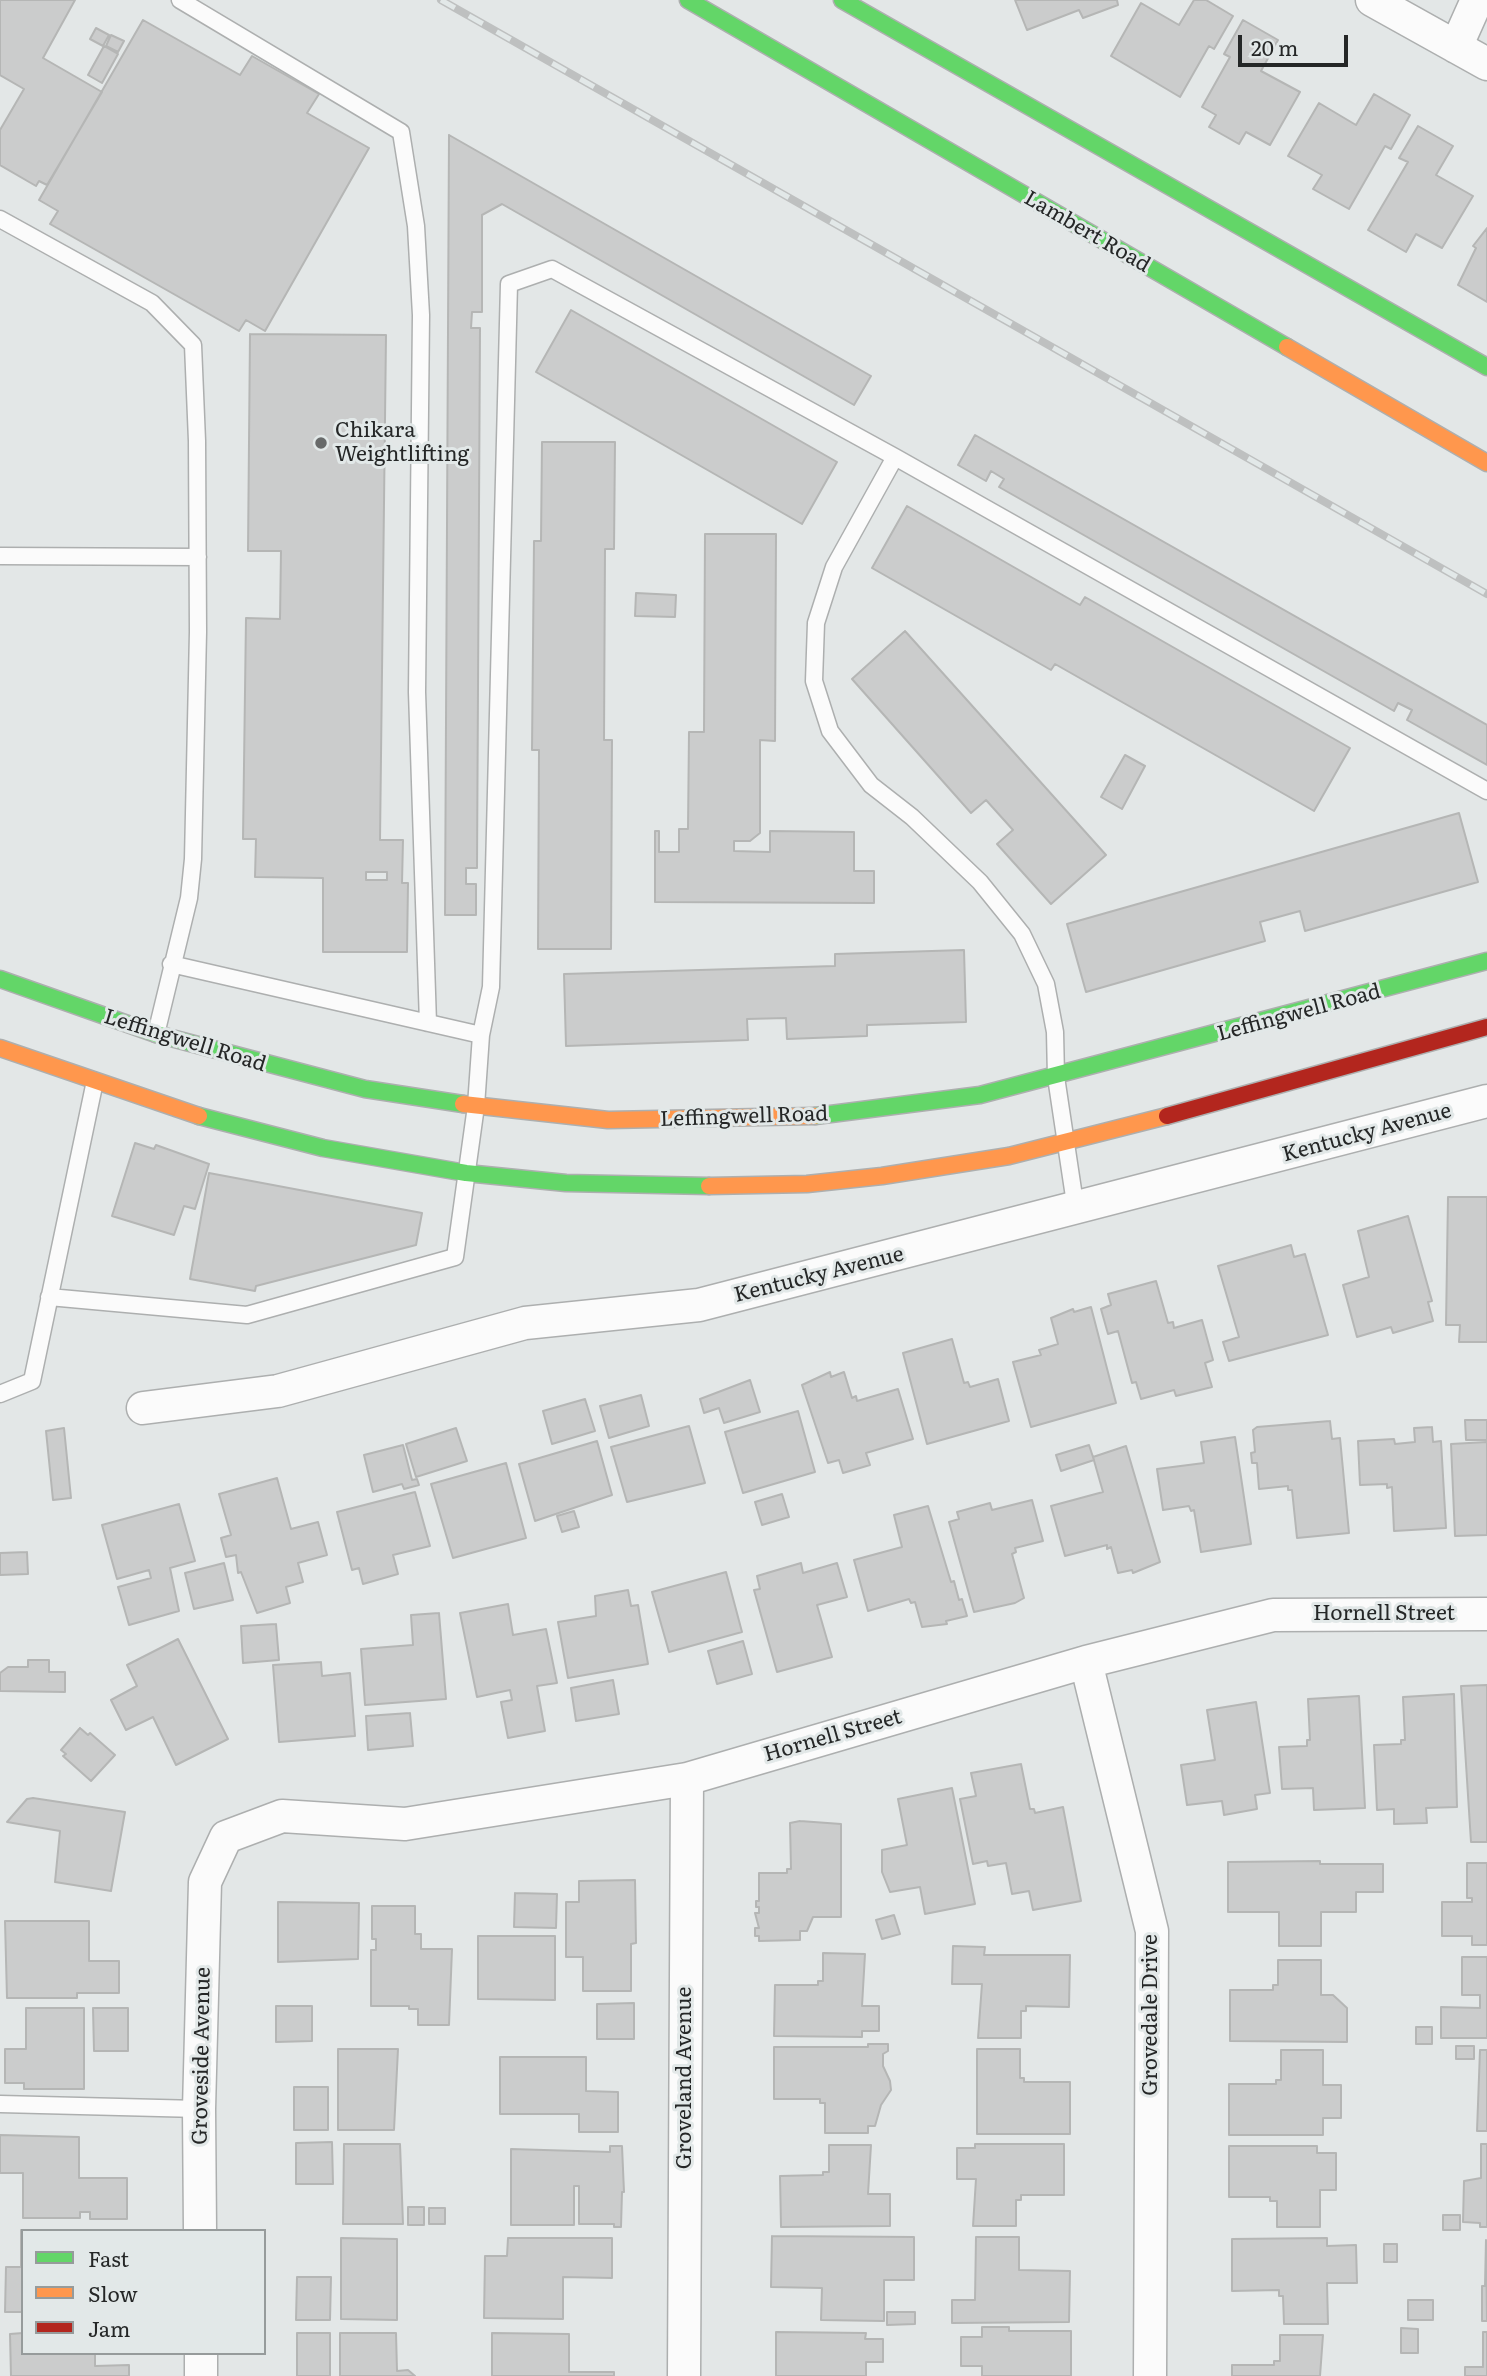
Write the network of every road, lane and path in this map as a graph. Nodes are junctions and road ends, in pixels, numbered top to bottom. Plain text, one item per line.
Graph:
1 (180, 0) edge
2 (688, 0) edge
3 (842, 0) edge
4 (1372, 0) edge
5 (1477, 0) edge
6 (1456, 47) junction
7 (1487, 64) edge
8 (0, 219) edge
9 (1487, 367) edge
10 (895, 457) junction
11 (1487, 463) edge
12 (0, 556) edge
13 (198, 557) junction
14 (1487, 791) edge
15 (1487, 961) edge
16 (171, 964) junction
17 (0, 979) edge
18 (428, 1023) junction
19 (1487, 1027) edge
20 (156, 1034) junction
21 (481, 1035) junction
22 (0, 1048) edge
23 (1056, 1077) junction
24 (95, 1081) junction
25 (1487, 1101) edge
26 (476, 1107) junction
27 (1066, 1142) junction
28 (466, 1173) junction
29 (1076, 1210) junction
30 (49, 1297) junction
31 (0, 1394) edge
32 (143, 1408) dead end
33 (1487, 1614) edge
34 (1086, 1662) junction
35 (687, 1779) junction
36 (205, 1882) joint
37 (0, 2104) edge
38 (199, 2109) junction
39 (200, 2229) edge
40 (201, 2355) edge
41 (201, 2376) edge
42 (684, 2376) edge
43 (1150, 2376) edge

1 - 18 lane
2 - 11 main road, Lambert Road
3 - 9 main road
4 - 6 street
5 - 6 street
6 - 7 street
8 - 13 lane
10 - 14 lane
10 - 21 lane
10 - 23 lane
12 - 13 lane
13 - 16 lane
15 - 23 main road, Leffingwell Road
16 - 18 lane
16 - 20 lane
17 - 20 main road, Leffingwell Road
18 - 21 lane
19 - 27 main road
20 - 26 main road, Leffingwell Road
21 - 26 lane
22 - 24 main road
23 - 26 main road, Leffingwell Road
23 - 27 lane
24 - 28 main road
24 - 30 lane
25 - 29 street, Kentucky Avenue
26 - 28 lane
27 - 28 main road
27 - 29 lane
28 - 30 lane
29 - 32 street, Kentucky Avenue
30 - 31 lane
33 - 34 street, Hornell Street
34 - 35 street, Hornell Street
34 - 43 street, Grovedale Drive
35 - 36 street, Hornell Street
35 - 42 street, Groveland Avenue
36 - 38 street, Groveside Avenue
37 - 38 lane
38 - 39 street, Groveside Avenue
40 - 41 street

